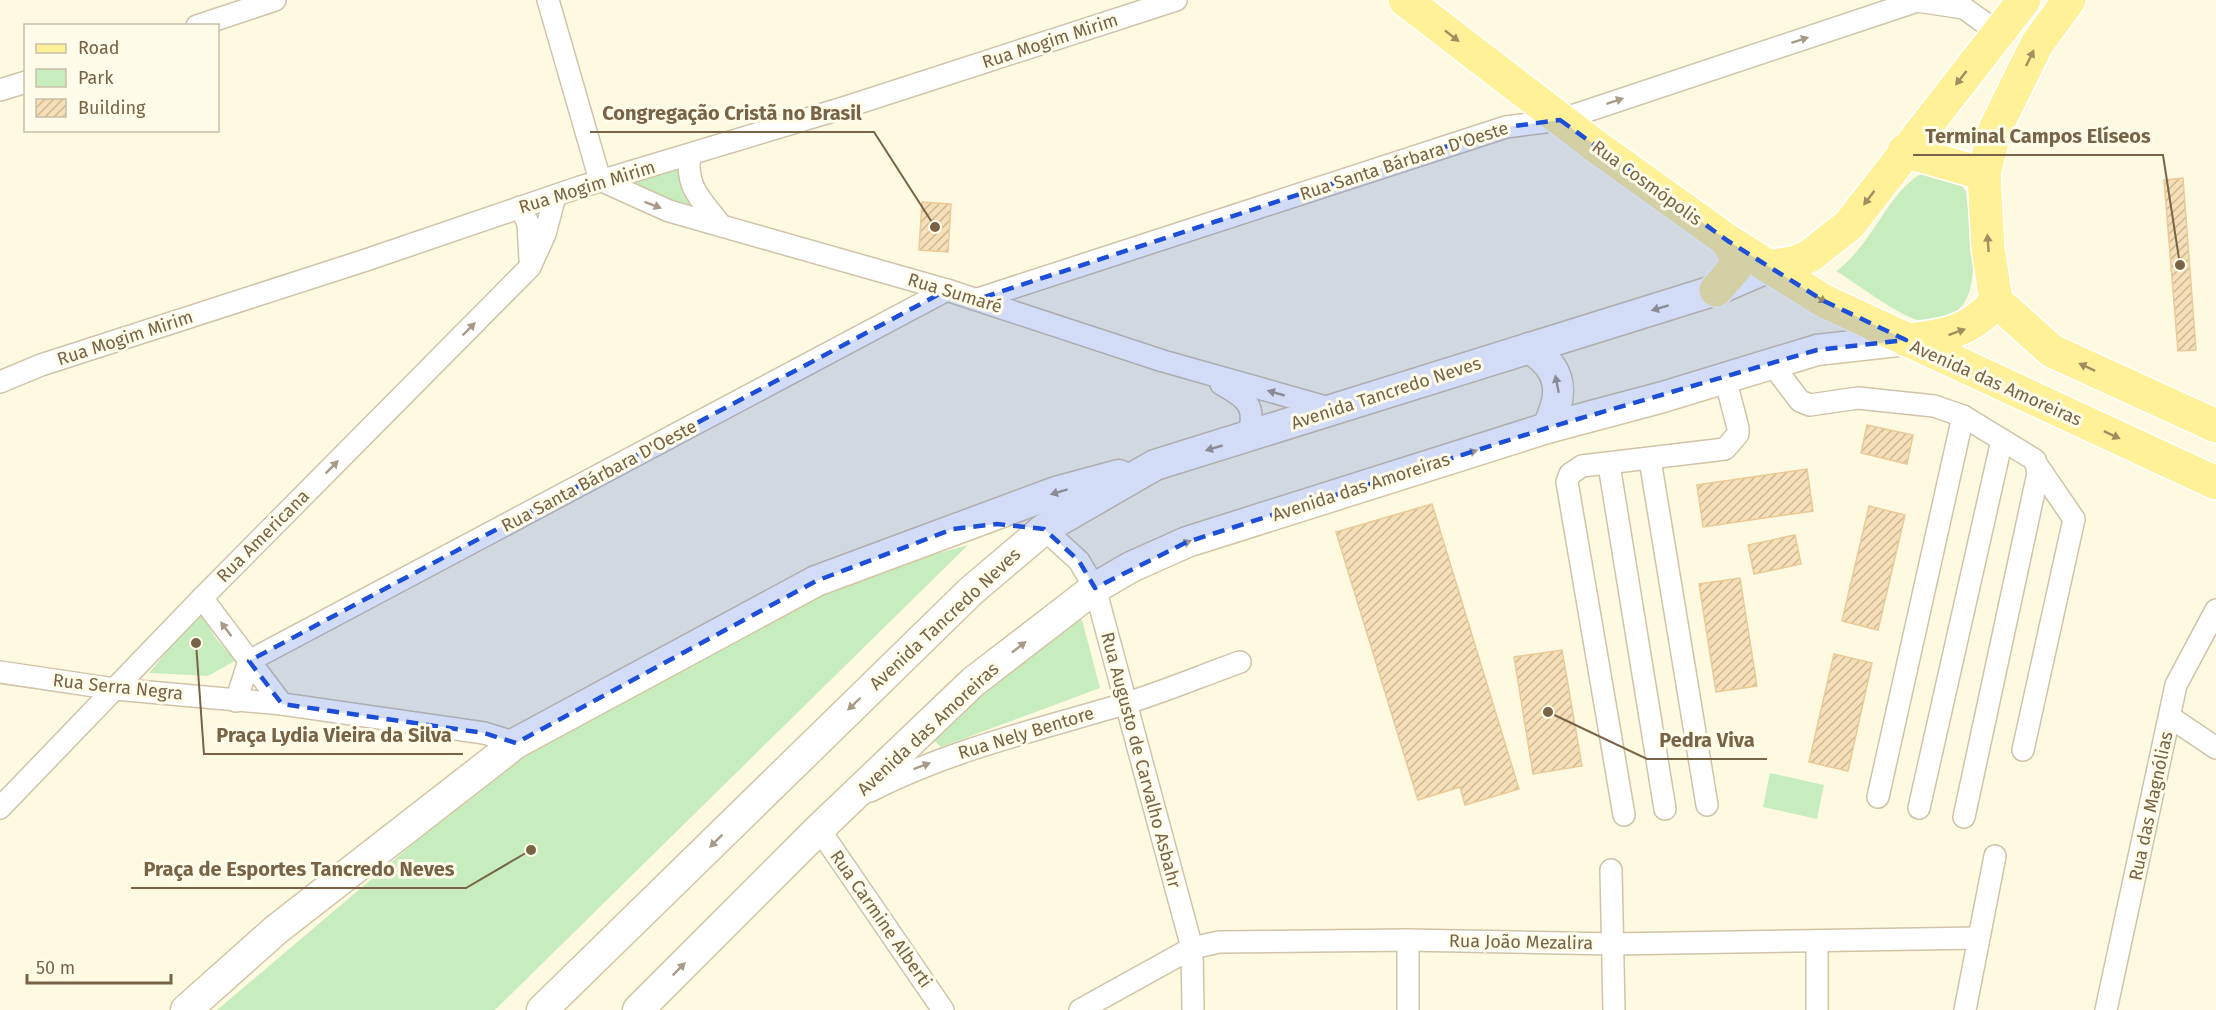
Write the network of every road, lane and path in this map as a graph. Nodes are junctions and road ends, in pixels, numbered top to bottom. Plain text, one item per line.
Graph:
1 (274, 0) edge
2 (548, 0) edge
3 (1176, 0) edge
4 (1406, 0) edge
5 (2024, 0) edge
6 (2069, 0) edge
7 (203, 24) edge
8 (1997, 32) junction
9 (24, 83) edge
10 (0, 90) edge
11 (1560, 120) junction
12 (1904, 152) junction
13 (690, 155) junction
14 (1984, 174) junction
15 (600, 180) junction
16 (555, 196) junction
17 (520, 207) junction
18 (719, 224) junction
19 (1728, 241) junction
20 (530, 267) junction
21 (1769, 267) junction
22 (947, 290) junction
23 (1716, 290) junction
24 (978, 299) junction
25 (1996, 301) junction
26 (1906, 340) junction
27 (1529, 348) junction
28 (1771, 363) junction
29 (1188, 367) junction
30 (1725, 378) junction
31 (0, 382) edge
32 (1333, 409) junction
33 (1963, 416) junction
34 (2216, 426) edge
35 (1547, 429) junction
36 (1248, 438) junction
37 (2002, 440) junction
38 (1650, 460) junction
39 (1155, 465) junction
40 (1609, 465) junction
41 (2037, 465) junction
42 (2216, 483) edge
43 (952, 529) junction
44 (1044, 530) junction
45 (1095, 588) junction
46 (202, 598) junction
47 (2216, 610) edge
48 (249, 661) junction
49 (1240, 662) dead end
50 (0, 672) edge
51 (115, 689) junction
52 (236, 701) junction
53 (1126, 703) junction
54 (282, 704) junction
55 (2170, 717) junction
56 (516, 743) junction
57 (2216, 748) edge
58 (2023, 750) dead end
59 (1878, 797) dead end
60 (850, 801) junction
61 (1707, 805) dead end
62 (0, 808) edge
63 (1665, 808) dead end
64 (1919, 808) dead end
65 (1624, 815) dead end
66 (1964, 817) dead end
67 (819, 829) junction
68 (1995, 856) dead end
69 (1611, 870) dead end
70 (1978, 938) junction
71 (1408, 940) junction
72 (1817, 941) junction
73 (1614, 944) junction
74 (1192, 948) junction
75 (186, 1010) edge
76 (542, 1010) edge
77 (638, 1010) edge
78 (943, 1010) edge
79 (1080, 1010) edge
80 (1193, 1010) edge
81 (1408, 1010) edge
82 (1614, 1010) edge
83 (1817, 1010) edge
84 (1965, 1010) edge
85 (2106, 1010) edge

1 - 7 street
2 - 15 street
3 - 13 street, Rua Mogim Mirim
4 -> 11 main road, Rua Cosmópolis
5 - 8 main road
14 -> 6 main road
11 -> 8 street, Rua Santa Bárbara D'Oeste
8 -> 12 main road
9 - 10 street
11 - 19 main road, Rua Cosmópolis
11 - 24 street, Rua Santa Bárbara D'Oeste
12 - 14 main road
12 -> 21 main road
13 - 15 street, Rua Mogim Mirim
13 - 18 street
25 -> 14 main road
15 - 16 street, Rua Mogim Mirim
15 -> 18 street, Rua Sumaré
16 - 17 street, Rua Mogim Mirim
16 - 20 street, Rua Americana
17 - 20 street
17 - 31 street, Rua Mogim Mirim
18 - 22 street, Rua Sumaré
19 - 21 main road, Rua Cosmópolis
19 - 23 main road
46 -> 20 street, Rua Americana
21 - 23 main road, Avenida Tancredo Neves
21 -> 26 main road, Rua Cosmópolis
22 - 24 street, Rua Sumaré
22 - 48 street, Rua Santa Bárbara D'Oeste
23 -> 27 main road, Avenida Tancredo Neves
24 - 29 street, Rua Sumaré
26 -> 25 main road
34 -> 25 main road
26 - 28 main road, Avenida das Amoreiras
26 -> 42 main road, Avenida das Amoreiras
27 - 32 main road, Avenida Tancredo Neves
35 -> 27 main road
28 - 30 main road, Avenida das Amoreiras
28 - 33 street
32 -> 29 street, Rua Sumaré
29 - 36 street, Rua Sumaré
30 - 35 main road, Avenida das Amoreiras
30 - 38 street
32 - 36 main road, Avenida Tancredo Neves
33 - 37 street
33 - 59 street
45 -> 35 main road, Avenida das Amoreiras
36 -> 39 main road, Avenida Tancredo Neves
37 - 41 street
37 - 64 street
38 - 40 street
38 - 61 street
39 -> 43 main road
39 - 44 main road, Avenida Tancredo Neves
40 - 63 street
40 - 65 street
41 - 58 street
41 - 66 street
43 - 44 main road
43 - 56 main road
44 - 45 street, Rua Augusto de Carvalho Asbahr
44 -> 76 main road, Avenida Tancredo Neves
45 - 53 street, Rua Augusto de Carvalho Asbahr
60 -> 45 main road, Avenida das Amoreiras
48 -> 46 street
46 - 51 street, Rua Americana
47 - 55 street, Rua das Magnólias
48 - 52 street
48 - 54 street
49 - 53 street, Rua Nely Bentore
50 - 51 street, Rua Serra Negra
51 - 52 street, Rua Serra Negra
51 - 62 street, Rua Americana
52 - 54 street, Rua Serra Negra
60 -> 53 street, Rua Nely Bentore
53 - 74 street, Rua Augusto de Carvalho Asbahr
54 - 56 street, Rua Serra Negra
55 - 57 street
55 - 85 street, Rua das Magnólias
56 - 75 main road
60 - 67 main road, Avenida das Amoreiras
77 -> 67 main road, Avenida das Amoreiras
67 - 78 street, Rua Carmine Alberti
68 - 70 street
69 - 73 street
70 - 72 street, Rua João Mezalira
70 - 84 street
71 - 73 street, Rua João Mezalira
71 - 74 street, Rua João Mezalira
71 - 81 street
72 - 73 street, Rua João Mezalira
72 - 83 street
73 - 82 street
74 - 79 street, Rua João Mezalira
74 - 80 street, Rua Augusto de Carvalho Asbahr

